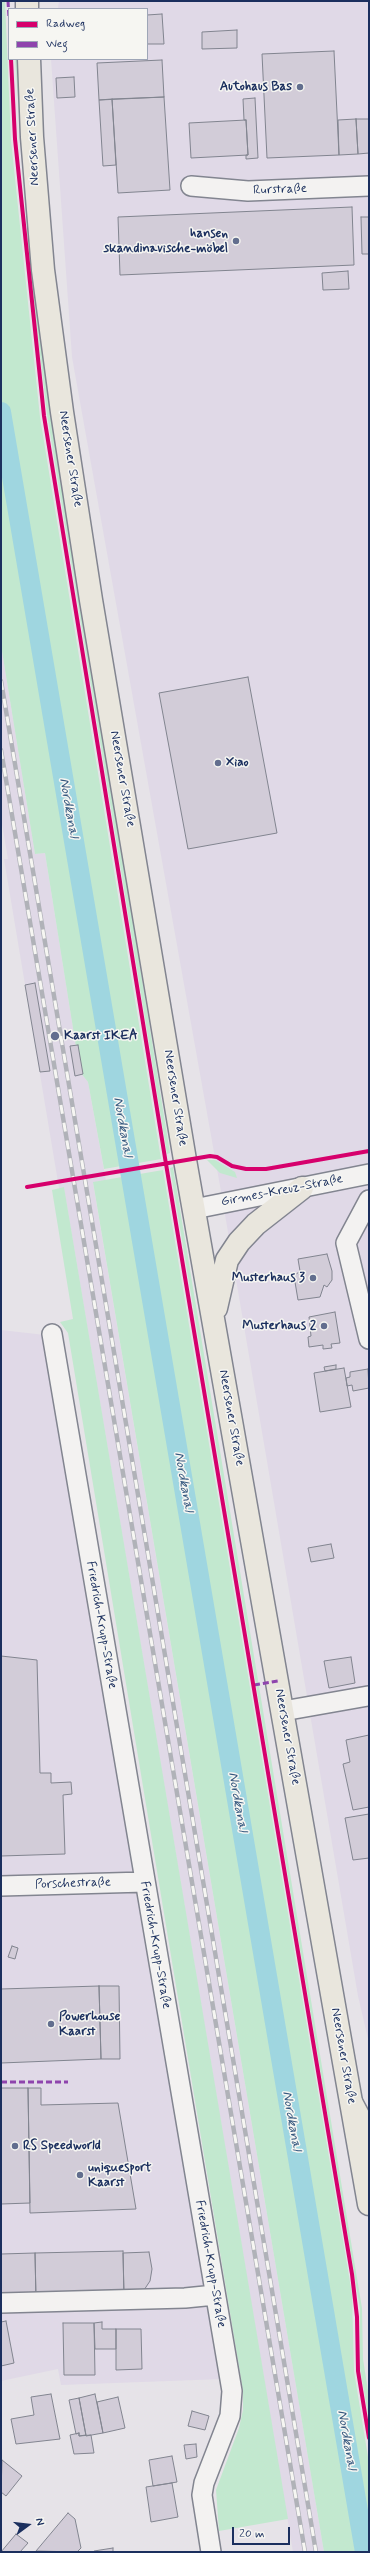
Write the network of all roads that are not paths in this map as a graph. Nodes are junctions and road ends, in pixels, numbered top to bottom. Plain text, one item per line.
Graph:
1 (29, 60) edge
2 (191, 186) dead end
3 (369, 186) edge
4 (369, 1174) edge
5 (302, 1188) junction
6 (369, 1200) edge
7 (194, 1209) junction
8 (214, 1323) junction
9 (52, 1334) dead end
10 (369, 1339) edge
11 (368, 1696) dead end
12 (283, 1711) junction
13 (145, 1882) junction
14 (1, 1886) edge
15 (352, 2104) junction
16 (369, 2136) edge
17 (369, 2204) edge
18 (215, 2295) junction
19 (1, 2303) edge
20 (211, 2552) edge

1 - 7 main road, Neersener Straße
2 - 3 street, Rurstraße
4 - 5 street, Girmes-Kreuz-Straße
5 - 7 street, Girmes-Kreuz-Straße
5 - 8 main road
6 - 10 street
7 - 8 main road, Neersener Straße
8 - 12 main road, Neersener Straße
9 - 13 street, Friedrich-Krupp-Straße
11 - 12 street
12 - 15 main road, Neersener Straße
13 - 14 street, Porschestraße
13 - 18 street, Friedrich-Krupp-Straße
15 - 16 main road
15 - 17 main road, Neersener Straße
18 - 19 street
18 - 20 street, Friedrich-Krupp-Straße

